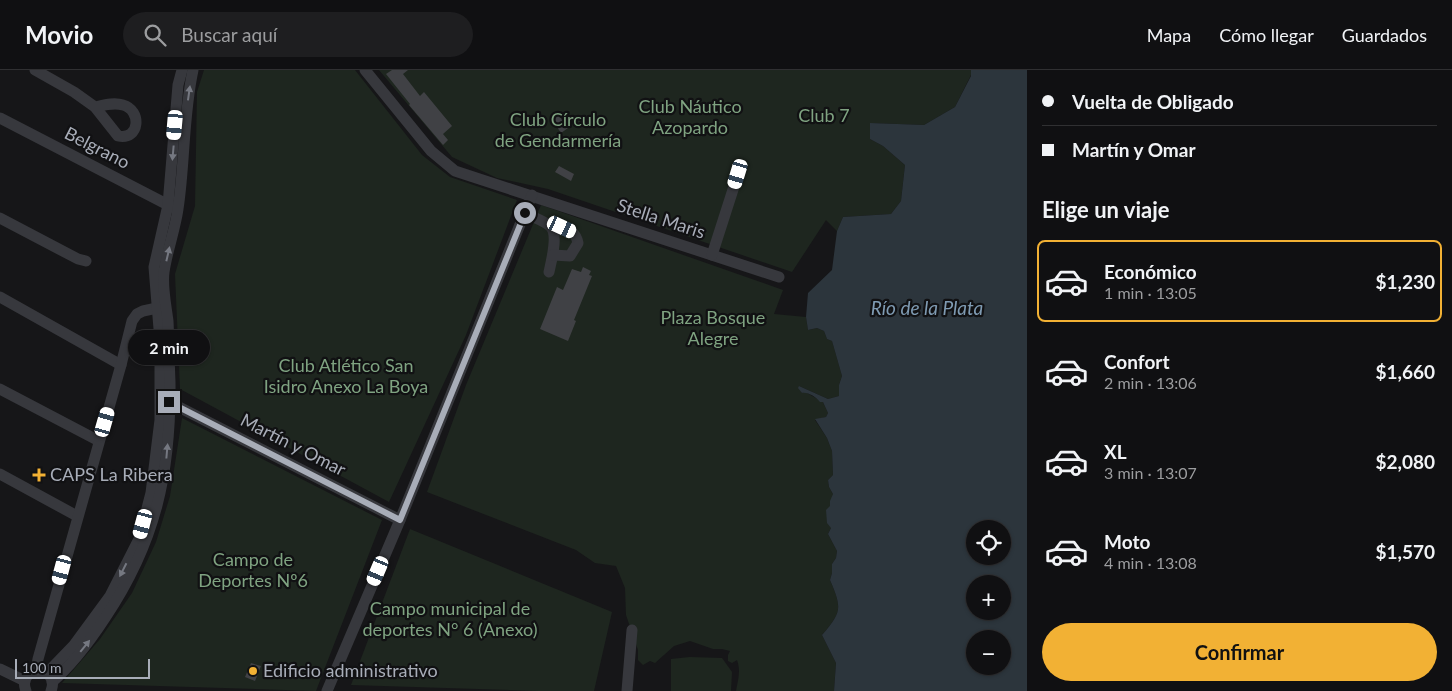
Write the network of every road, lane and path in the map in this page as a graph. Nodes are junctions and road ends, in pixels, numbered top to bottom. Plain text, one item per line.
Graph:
1 (35, 70) edge
2 (182, 70) edge
3 (193, 70) edge
4 (365, 70) edge
5 (95, 107) dead end
6 (0, 118) edge
7 (738, 174) dead end
8 (532, 195) junction
9 (173, 207) junction
10 (525, 213) junction
11 (0, 218) edge
12 (553, 230) junction
13 (553, 255) junction
14 (712, 255) junction
15 (86, 261) dead end
16 (549, 272) dead end
17 (779, 277) dead end
18 (0, 297) edge
19 (157, 308) junction
20 (121, 365) junction
21 (0, 389) edge
22 (169, 402) junction
23 (99, 441) junction
24 (0, 474) edge
25 (77, 516) junction
26 (400, 520) junction
27 (632, 630) dead end
28 (0, 669) edge
29 (50, 683) edge
30 (25, 686) edge
31 (327, 691) edge
32 (628, 691) edge

1 - 5 street
2 -> 9 street
9 -> 3 street
4 - 8 street, Stella Maris
6 - 9 street, Belgrano
7 - 14 street
8 - 10 street
8 - 14 street, Stella Maris
9 - 19 street
22 -> 9 street
10 - 12 street
10 - 26 street
11 - 15 street
12 - 13 street
12 - 13 street
13 - 16 street
14 - 17 street, Stella Maris
18 - 20 street
19 - 20 street
19 -> 29 street
20 - 23 street
21 - 23 street
22 - 26 street, Martín y Omar
29 -> 22 street
23 - 25 street
24 - 25 street
25 - 29 street
26 - 31 street
27 - 32 street
28 - 30 street
29 - 30 street

